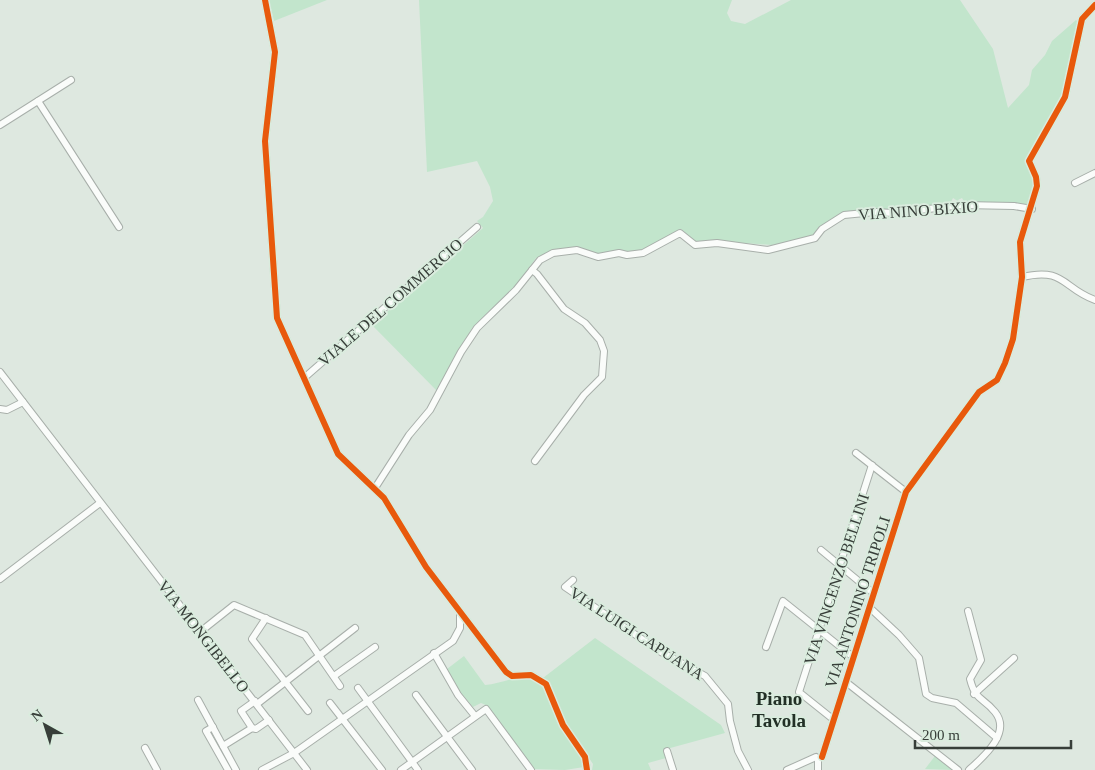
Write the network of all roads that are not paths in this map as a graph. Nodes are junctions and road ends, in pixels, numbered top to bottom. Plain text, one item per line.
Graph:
1 (265, 0) edge
2 (1095, 4) edge
3 (71, 80) dead end
4 (38, 101) junction
5 (0, 125) edge
6 (1095, 173) edge
7 (1075, 183) dead end
8 (1032, 209) junction
9 (119, 227) dead end
10 (477, 227) dead end
11 (532, 270) junction
12 (1022, 277) junction
13 (1095, 300) edge
14 (0, 372) edge
15 (304, 378) junction
16 (23, 402) junction
17 (0, 409) edge
18 (856, 453) dead end
19 (536, 461) dead end
20 (872, 465) junction
21 (375, 488) junction
22 (906, 492) junction
23 (100, 503) junction
24 (821, 550) dead end
25 (839, 564) junction
26 (0, 579) edge
27 (573, 580) dead end
28 (873, 593) junction
29 (869, 607) junction
30 (968, 611) dead end
31 (458, 612) junction
32 (266, 618) junction
33 (356, 628) dead end
34 (472, 628) junction
35 (818, 630) junction
36 (200, 632) junction
37 (456, 636) junction
38 (375, 647) dead end
39 (766, 647) dead end
40 (434, 653) junction
41 (320, 656) junction
42 (853, 657) junction
43 (1014, 658) dead end
44 (334, 676) junction
45 (286, 682) junction
46 (846, 682) junction
47 (340, 686) dead end
48 (358, 688) dead end
49 (974, 694) junction
50 (416, 695) dead end
51 (198, 700) dead end
52 (367, 700) junction
53 (256, 702) junction
54 (330, 703) dead end
55 (308, 711) dead end
56 (476, 716) junction
57 (342, 718) junction
58 (269, 720) junction
59 (834, 720) junction
60 (212, 727) junction
61 (252, 728) junction
62 (447, 737) junction
63 (997, 738) junction
64 (223, 746) junction
65 (145, 748) dead end
66 (667, 751) dead end
67 (294, 753) junction
68 (819, 757) junction
69 (412, 762) junction
70 (818, 769) edge
71 (157, 770) edge
72 (228, 770) edge
73 (236, 770) edge
74 (262, 770) edge
75 (307, 770) edge
76 (382, 770) edge
77 (402, 770) edge
78 (418, 770) edge
79 (472, 770) edge
80 (531, 770) edge
81 (587, 770) edge
82 (673, 770) edge
83 (748, 770) edge
84 (787, 770) edge
85 (958, 770) edge
86 (968, 770) edge

1 - 15 street
2 - 8 street, VIA ANTONINO TRIPOLI
3 - 4 street
4 - 5 street
4 - 9 street
6 - 7 street
8 - 11 street, VIA NINO BIXIO
8 - 12 street, VIA ANTONINO TRIPOLI
10 - 15 street, VIALE DEL COMMERCIO
11 - 19 street
11 - 21 street, VIA NINO BIXIO
12 - 13 street
12 - 22 street, VIA ANTONINO TRIPOLI
14 - 16 street, VIA MONGIBELLO
15 - 21 street
16 - 17 street
16 - 23 street, VIA MONGIBELLO
18 - 20 street
20 - 22 street
20 - 25 street, VIA VINCENZO BELLINI
21 - 31 street
22 - 28 street, VIA ANTONINO TRIPOLI
23 - 26 street
23 - 36 street, VIA MONGIBELLO
24 - 25 street
25 - 28 street
25 - 35 street, VIA VINCENZO BELLINI
27 - 83 street, VIA LUIGI CAPUANA
28 - 29 street, VIA ANTONINO TRIPOLI
29 - 42 street, VIA ANTONINO TRIPOLI
29 - 63 street
30 - 49 street
31 - 34 street
31 - 37 street
32 - 36 street
32 - 41 street
32 - 45 street
33 - 41 street
34 - 37 street
34 - 81 street
35 - 39 street
35 - 42 street
35 - 59 street, VIA VINCENZO BELLINI
36 - 53 street, VIA MONGIBELLO
37 - 40 street
38 - 44 street
40 - 52 street
40 - 56 street
41 - 44 street
41 - 45 street
42 - 46 street, VIA ANTONINO TRIPOLI
43 - 49 street
44 - 47 street
45 - 53 street
45 - 55 street
46 - 59 street, VIA ANTONINO TRIPOLI
46 - 85 street
48 - 52 street
49 - 63 street
50 - 62 street
51 - 60 street
52 - 57 street
52 - 69 street
53 - 58 street, VIA MONGIBELLO
53 - 61 street
54 - 57 street
56 - 62 street
56 - 80 street
57 - 67 street
57 - 76 street
58 - 61 street
58 - 67 street, VIA MONGIBELLO
59 - 68 street, VIA ANTONINO TRIPOLI
60 - 64 street
60 - 72 street
61 - 64 street
62 - 69 street
62 - 79 street
63 - 86 street
64 - 73 street
65 - 71 street
66 - 82 street
67 - 74 street
67 - 75 street, VIA MONGIBELLO
68 - 70 street
68 - 84 street
69 - 77 street
69 - 78 street

